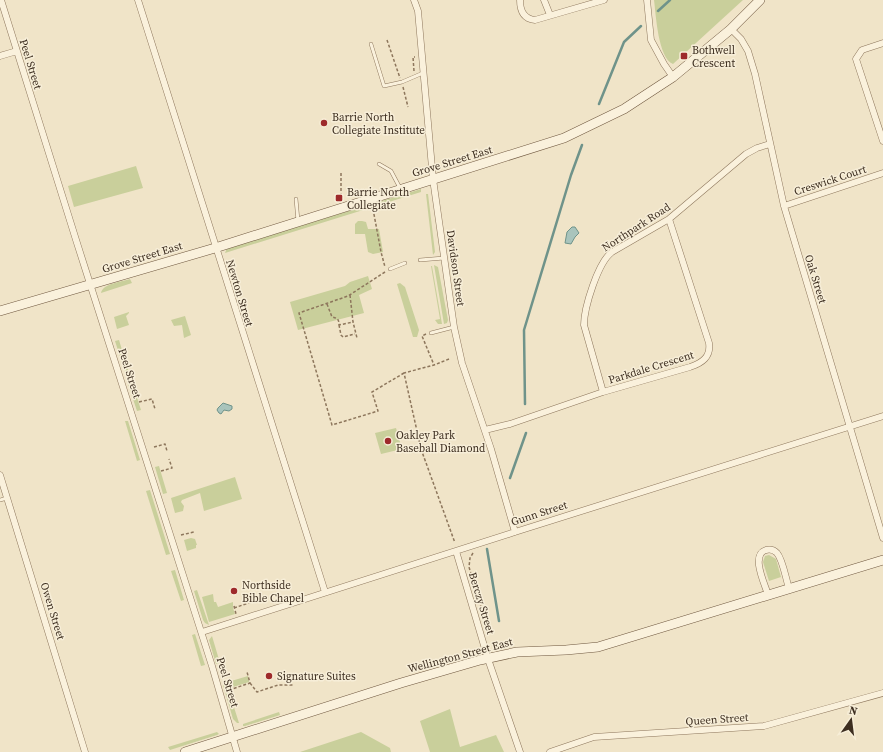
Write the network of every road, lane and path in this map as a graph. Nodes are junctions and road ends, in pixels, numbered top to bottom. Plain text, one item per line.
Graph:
1 (2, 0) edge
2 (138, 0) edge
3 (414, 0) edge
4 (520, 0) edge
5 (544, 0) edge
6 (604, 0) edge
7 (647, 0) edge
8 (760, 0) edge
9 (550, 15) junction
10 (731, 29) junction
11 (387, 40) dead end
12 (883, 43) edge
13 (372, 44) dead end
14 (17, 51) junction
15 (0, 56) edge
16 (416, 56) dead end
17 (414, 72) dead end
18 (423, 73) junction
19 (674, 77) junction
20 (402, 82) junction
21 (408, 107) dead end
22 (883, 141) edge
23 (770, 144) junction
24 (379, 164) dead end
25 (341, 173) dead end
26 (883, 173) edge
27 (433, 179) junction
28 (400, 189) junction
29 (341, 196) dead end
30 (296, 199) dead end
31 (784, 206) junction
32 (373, 209) dead end
33 (669, 219) junction
34 (298, 222) junction
35 (215, 248) junction
36 (444, 258) junction
37 (420, 260) dead end
38 (393, 262) dead end
39 (405, 263) dead end
40 (399, 265) junction
41 (390, 269) dead end
42 (91, 284) junction
43 (350, 295) junction
44 (327, 304) junction
45 (0, 311) edge
46 (353, 322) junction
47 (340, 326) junction
48 (454, 327) junction
49 (431, 333) dead end
50 (356, 334) junction
51 (422, 336) dead end
52 (358, 338) dead end
53 (449, 359) dead end
54 (434, 365) junction
55 (404, 373) junction
56 (603, 392) junction
57 (139, 402) dead end
58 (155, 409) dead end
59 (883, 416) edge
60 (850, 426) junction
61 (485, 430) junction
62 (154, 447) dead end
63 (167, 451) dead end
64 (169, 459) dead end
65 (161, 471) dead end
66 (0, 475) edge
67 (7, 498) junction
68 (0, 500) edge
69 (194, 532) dead end
70 (515, 532) junction
71 (181, 536) dead end
72 (883, 538) edge
73 (455, 543) dead end
74 (456, 551) junction
75 (475, 551) dead end
76 (883, 560) edge
77 (789, 588) junction
78 (324, 592) junction
79 (768, 595) junction
80 (260, 599) dead end
81 (236, 614) dead end
82 (485, 614) dead end
83 (202, 632) junction
84 (488, 659) junction
85 (247, 672) dead end
86 (251, 683) junction
87 (293, 685) dead end
88 (229, 690) dead end
89 (883, 693) edge
90 (233, 737) junction
91 (84, 752) edge
92 (185, 752) edge
93 (237, 752) edge
94 (520, 752) edge
95 (550, 752) edge

1 - 14 street, Peel Street
2 - 35 street, Newton Street
3 - 18 street, Davidson Street
4 - 9 street
5 - 9 street
6 - 9 street
7 - 19 street
8 - 10 street, Grove Street East
10 - 19 street, Grove Street East
10 - 23 street, Oak Street
11 - 20 path
12 - 22 street
13 - 20 lane
14 - 15 street
14 - 42 street, Peel Street
16 - 17 path
18 - 20 lane
18 - 27 street, Davidson Street
19 - 27 street, Grove Street East
20 - 21 path
23 - 31 street, Oak Street
23 - 33 street, Northpark Road
24 - 28 lane
25 - 29 path
26 - 31 street, Creswick Court
27 - 28 street, Grove Street East
27 - 36 street, Davidson Street
28 - 34 street, Grove Street East
30 - 34 lane
31 - 60 street, Oak Street
32 - 43 path
33 - 56 street, Northpark Road
33 - 56 street, Parkdale Crescent
34 - 35 street, Grove Street East
35 - 42 street, Grove Street East
35 - 78 street, Newton Street
36 - 37 lane
36 - 48 street, Davidson Street
38 - 40 lane
39 - 40 lane
40 - 41 lane
42 - 45 street, Grove Street East
42 - 83 street, Peel Street
43 - 44 path
43 - 46 path
44 - 47 path
44 - 55 path
46 - 47 path
46 - 50 path
47 - 50 path
48 - 49 lane
48 - 61 street, Davidson Street
50 - 52 path
51 - 54 path
53 - 54 path
54 - 55 path
55 - 73 path
56 - 61 street, Parkdale Crescent
57 - 58 path
59 - 60 street, Gunn Street
60 - 70 street, Gunn Street
60 - 72 street, Oak Street
61 - 70 street, Davidson Street
62 - 63 path
64 - 65 path
66 - 67 street, Owen Street
67 - 68 lane
67 - 91 street, Owen Street
69 - 71 path
70 - 74 street, Gunn Street
74 - 78 street, Gunn Street
74 - 84 street, Berczy Street
75 - 82 path
76 - 77 street, Wellington Street East
77 - 79 street, Wellington Street East
77 - 79 street
78 - 83 street, Gunn Street
79 - 84 street, Wellington Street East
80 - 81 path
83 - 90 street, Peel Street
84 - 90 street, Wellington Street East
84 - 94 street, Berczy Street
85 - 86 path
86 - 87 path
86 - 88 path
89 - 95 street, Queen Street
90 - 92 street, Wellington Street East
90 - 93 street, Peel Street

